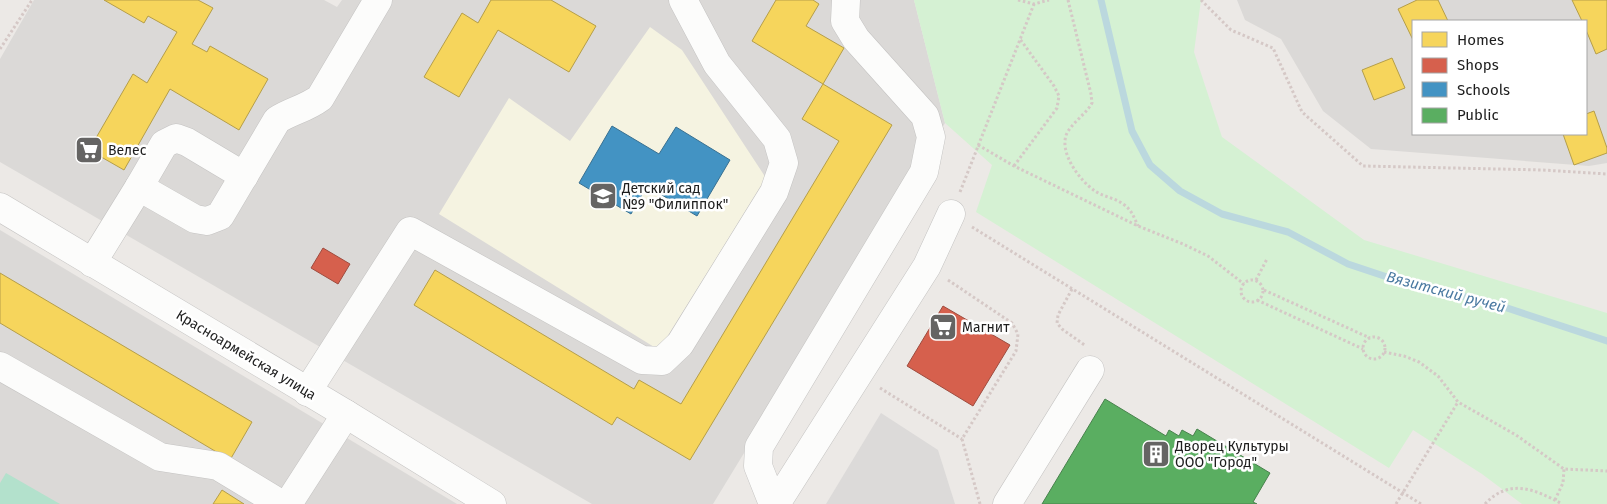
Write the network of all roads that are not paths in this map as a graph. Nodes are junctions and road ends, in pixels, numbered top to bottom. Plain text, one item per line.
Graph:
1 (378, 0) edge
2 (683, 0) edge
3 (846, 0) edge
4 (244, 176) junction
5 (139, 187) junction
6 (0, 207) edge
7 (951, 214) road end
8 (92, 263) junction
9 (0, 366) edge
10 (1090, 370) road end
11 (307, 392) junction
12 (346, 414) junction
13 (281, 504) edge
14 (288, 504) edge
15 (492, 504) edge
16 (775, 504) edge
17 (1008, 504) edge

1 - 4 street
2 - 11 street
3 - 16 street
4 - 5 street
4 - 5 street
5 - 8 street
6 - 8 street, Красноармейская улица
7 - 16 street
8 - 11 street, Красноармейская улица
9 - 13 street
10 - 17 street
11 - 12 street, Красноармейская улица
12 - 14 street
12 - 15 street, Красноармейская улица

